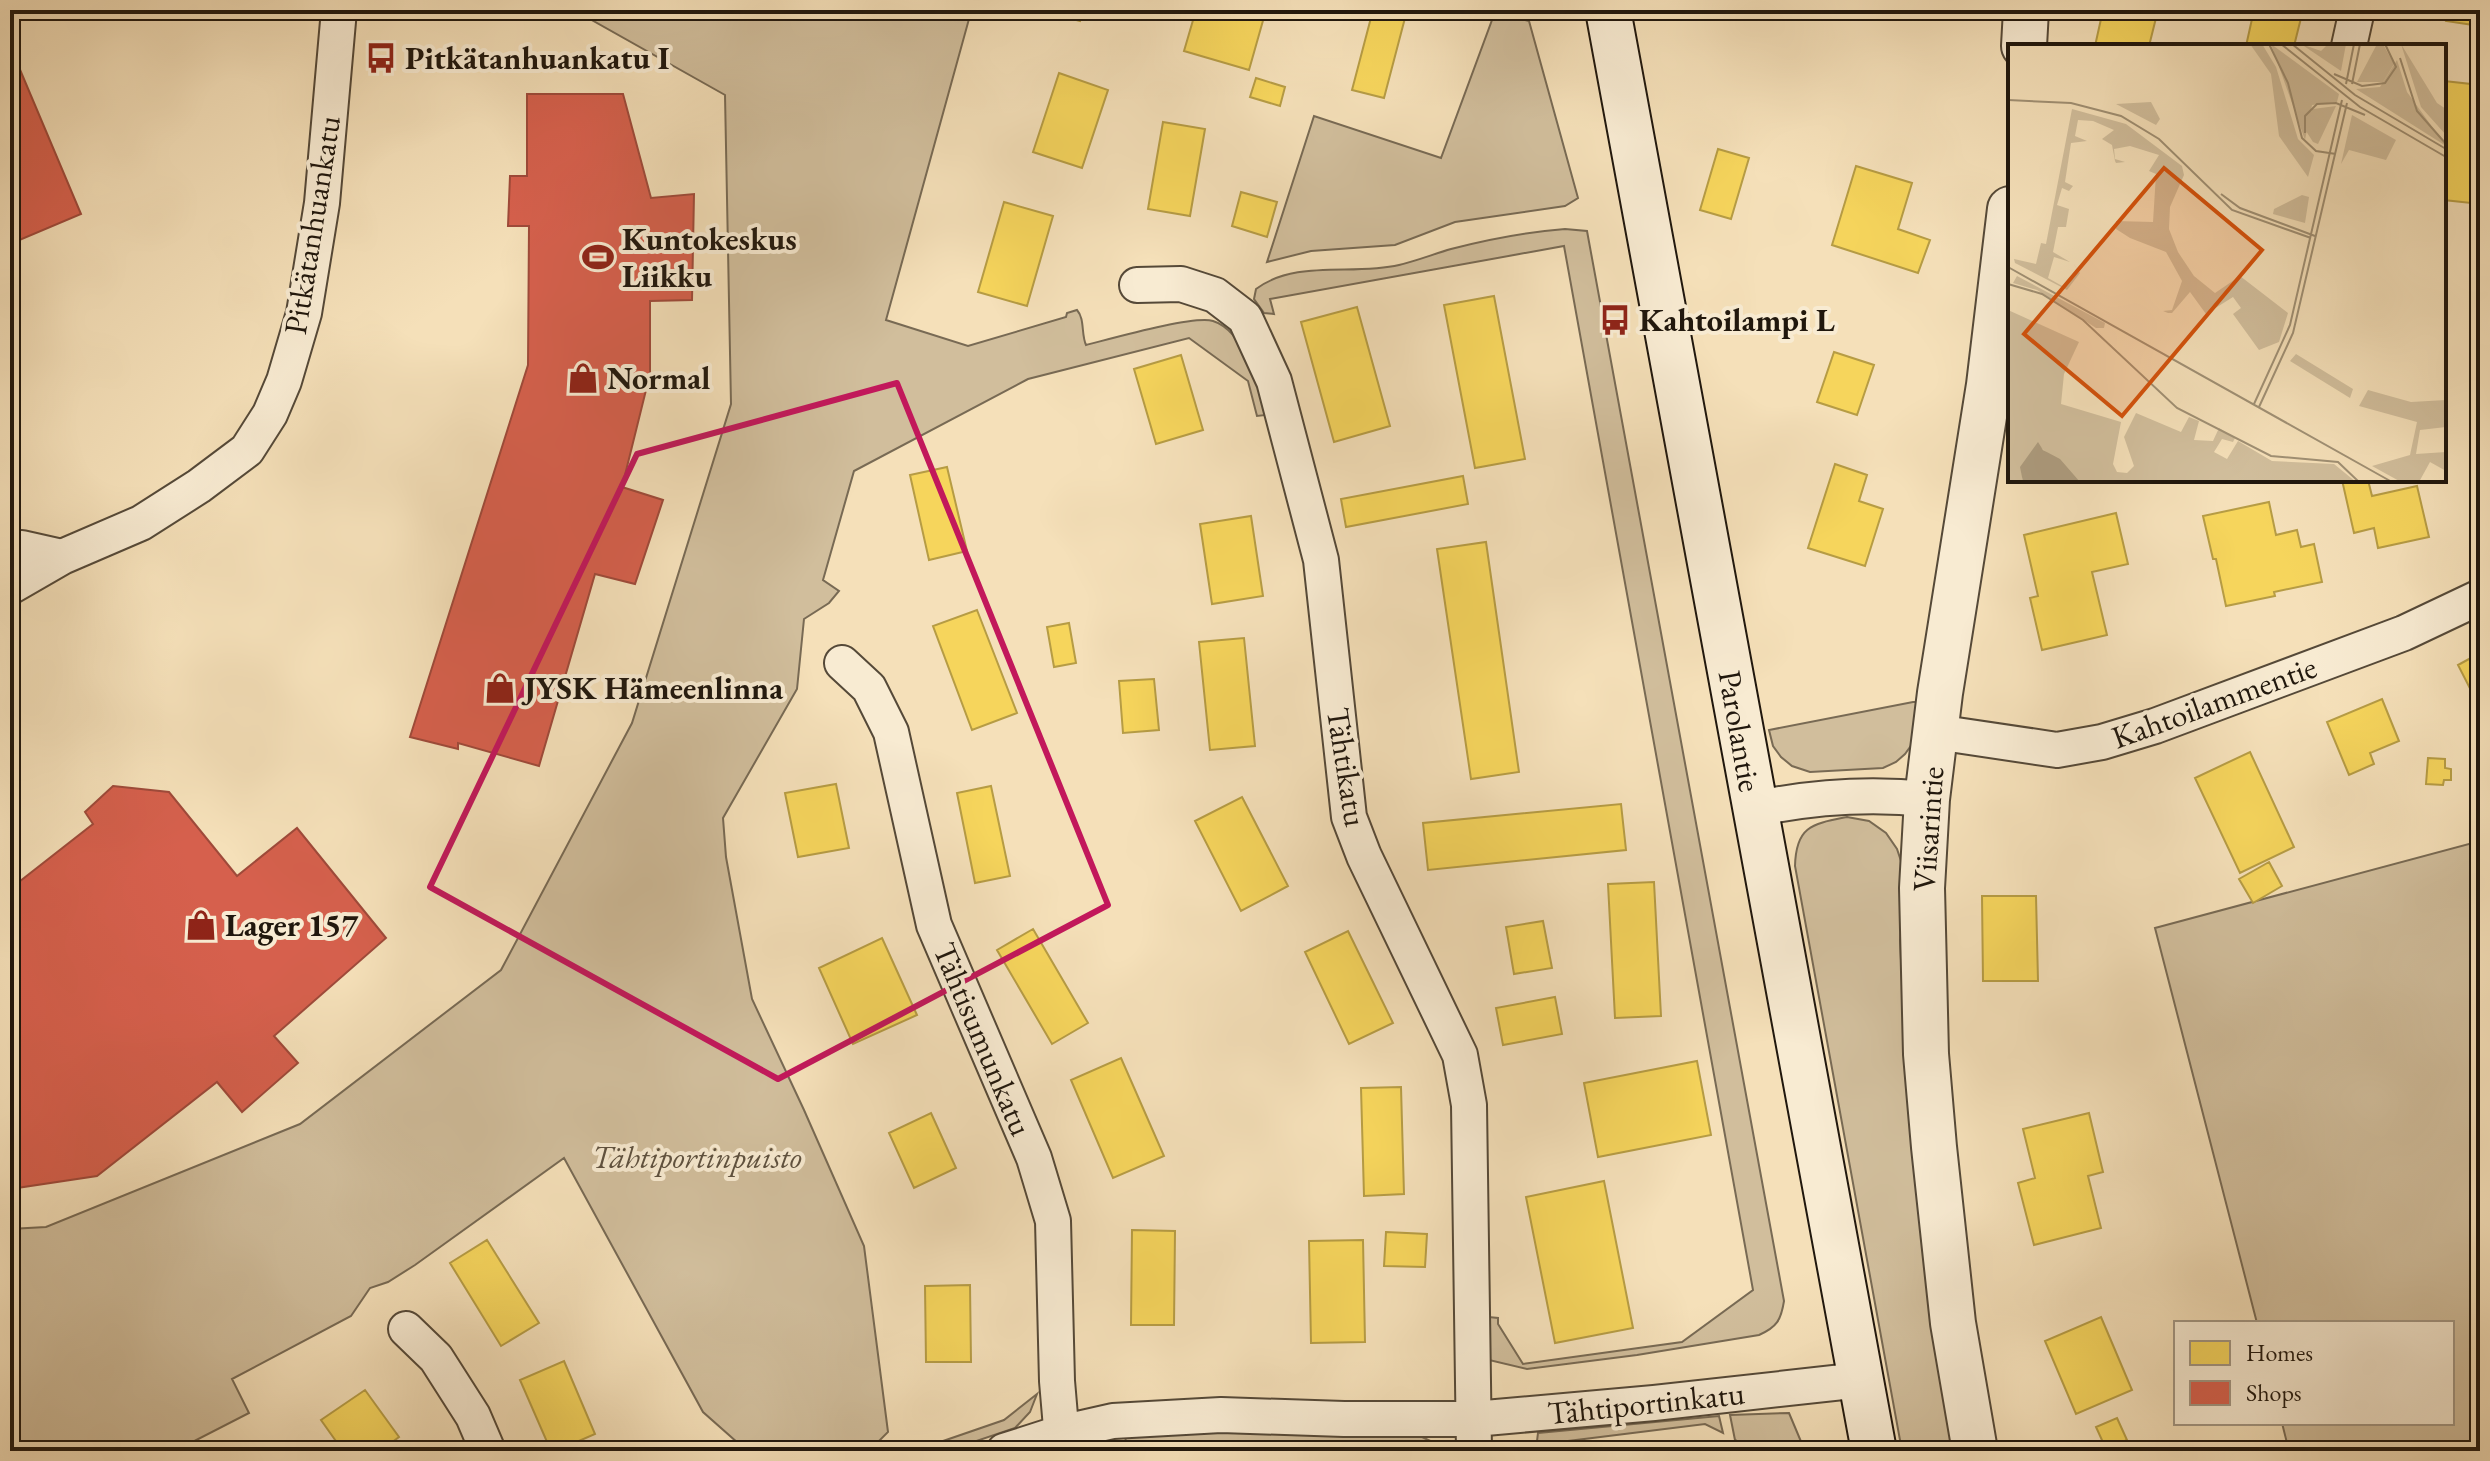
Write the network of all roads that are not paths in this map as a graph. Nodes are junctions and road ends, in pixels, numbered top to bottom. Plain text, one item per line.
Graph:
1 (339, 10) edge
2 (1608, 10) edge
3 (2026, 10) edge
4 (2357, 10) edge
5 (2024, 44) edge
6 (2349, 44) edge
7 (2008, 226) edge
8 (1137, 285) dead end
9 (10, 550) edge
10 (62, 557) junction
11 (10, 587) edge
12 (2480, 597) edge
13 (842, 663) dead end
14 (1936, 732) junction
15 (1927, 799) junction
16 (1754, 809) junction
17 (406, 1329) dead end
18 (1861, 1380) junction
19 (1474, 1435) edge
20 (1062, 1442) edge
21 (488, 1451) edge
22 (1004, 1451) edge
23 (1874, 1451) edge
24 (1975, 1451) edge

1 - 10 street, Pitkätanhuankatu
2 - 16 main road, Parolantie
3 - 5 main road
4 - 6 street
7 - 14 main road, Viisarintie
8 - 19 street, Tähtikatu
9 - 10 street
10 - 11 street, Pitkätanhuankatu
12 - 14 street, Kahtoilammentie
13 - 20 street, Tähtisumunkatu
14 - 15 main road, Viisarintie
15 - 16 street
15 - 24 main road, Viisarintie
16 - 18 main road, Parolantie
17 - 21 street
18 - 19 street, Tähtiportinkatu
18 - 23 main road, Parolantie
19 - 20 street, Tähtiportinkatu
20 - 22 street, Tähtiportinkatu

